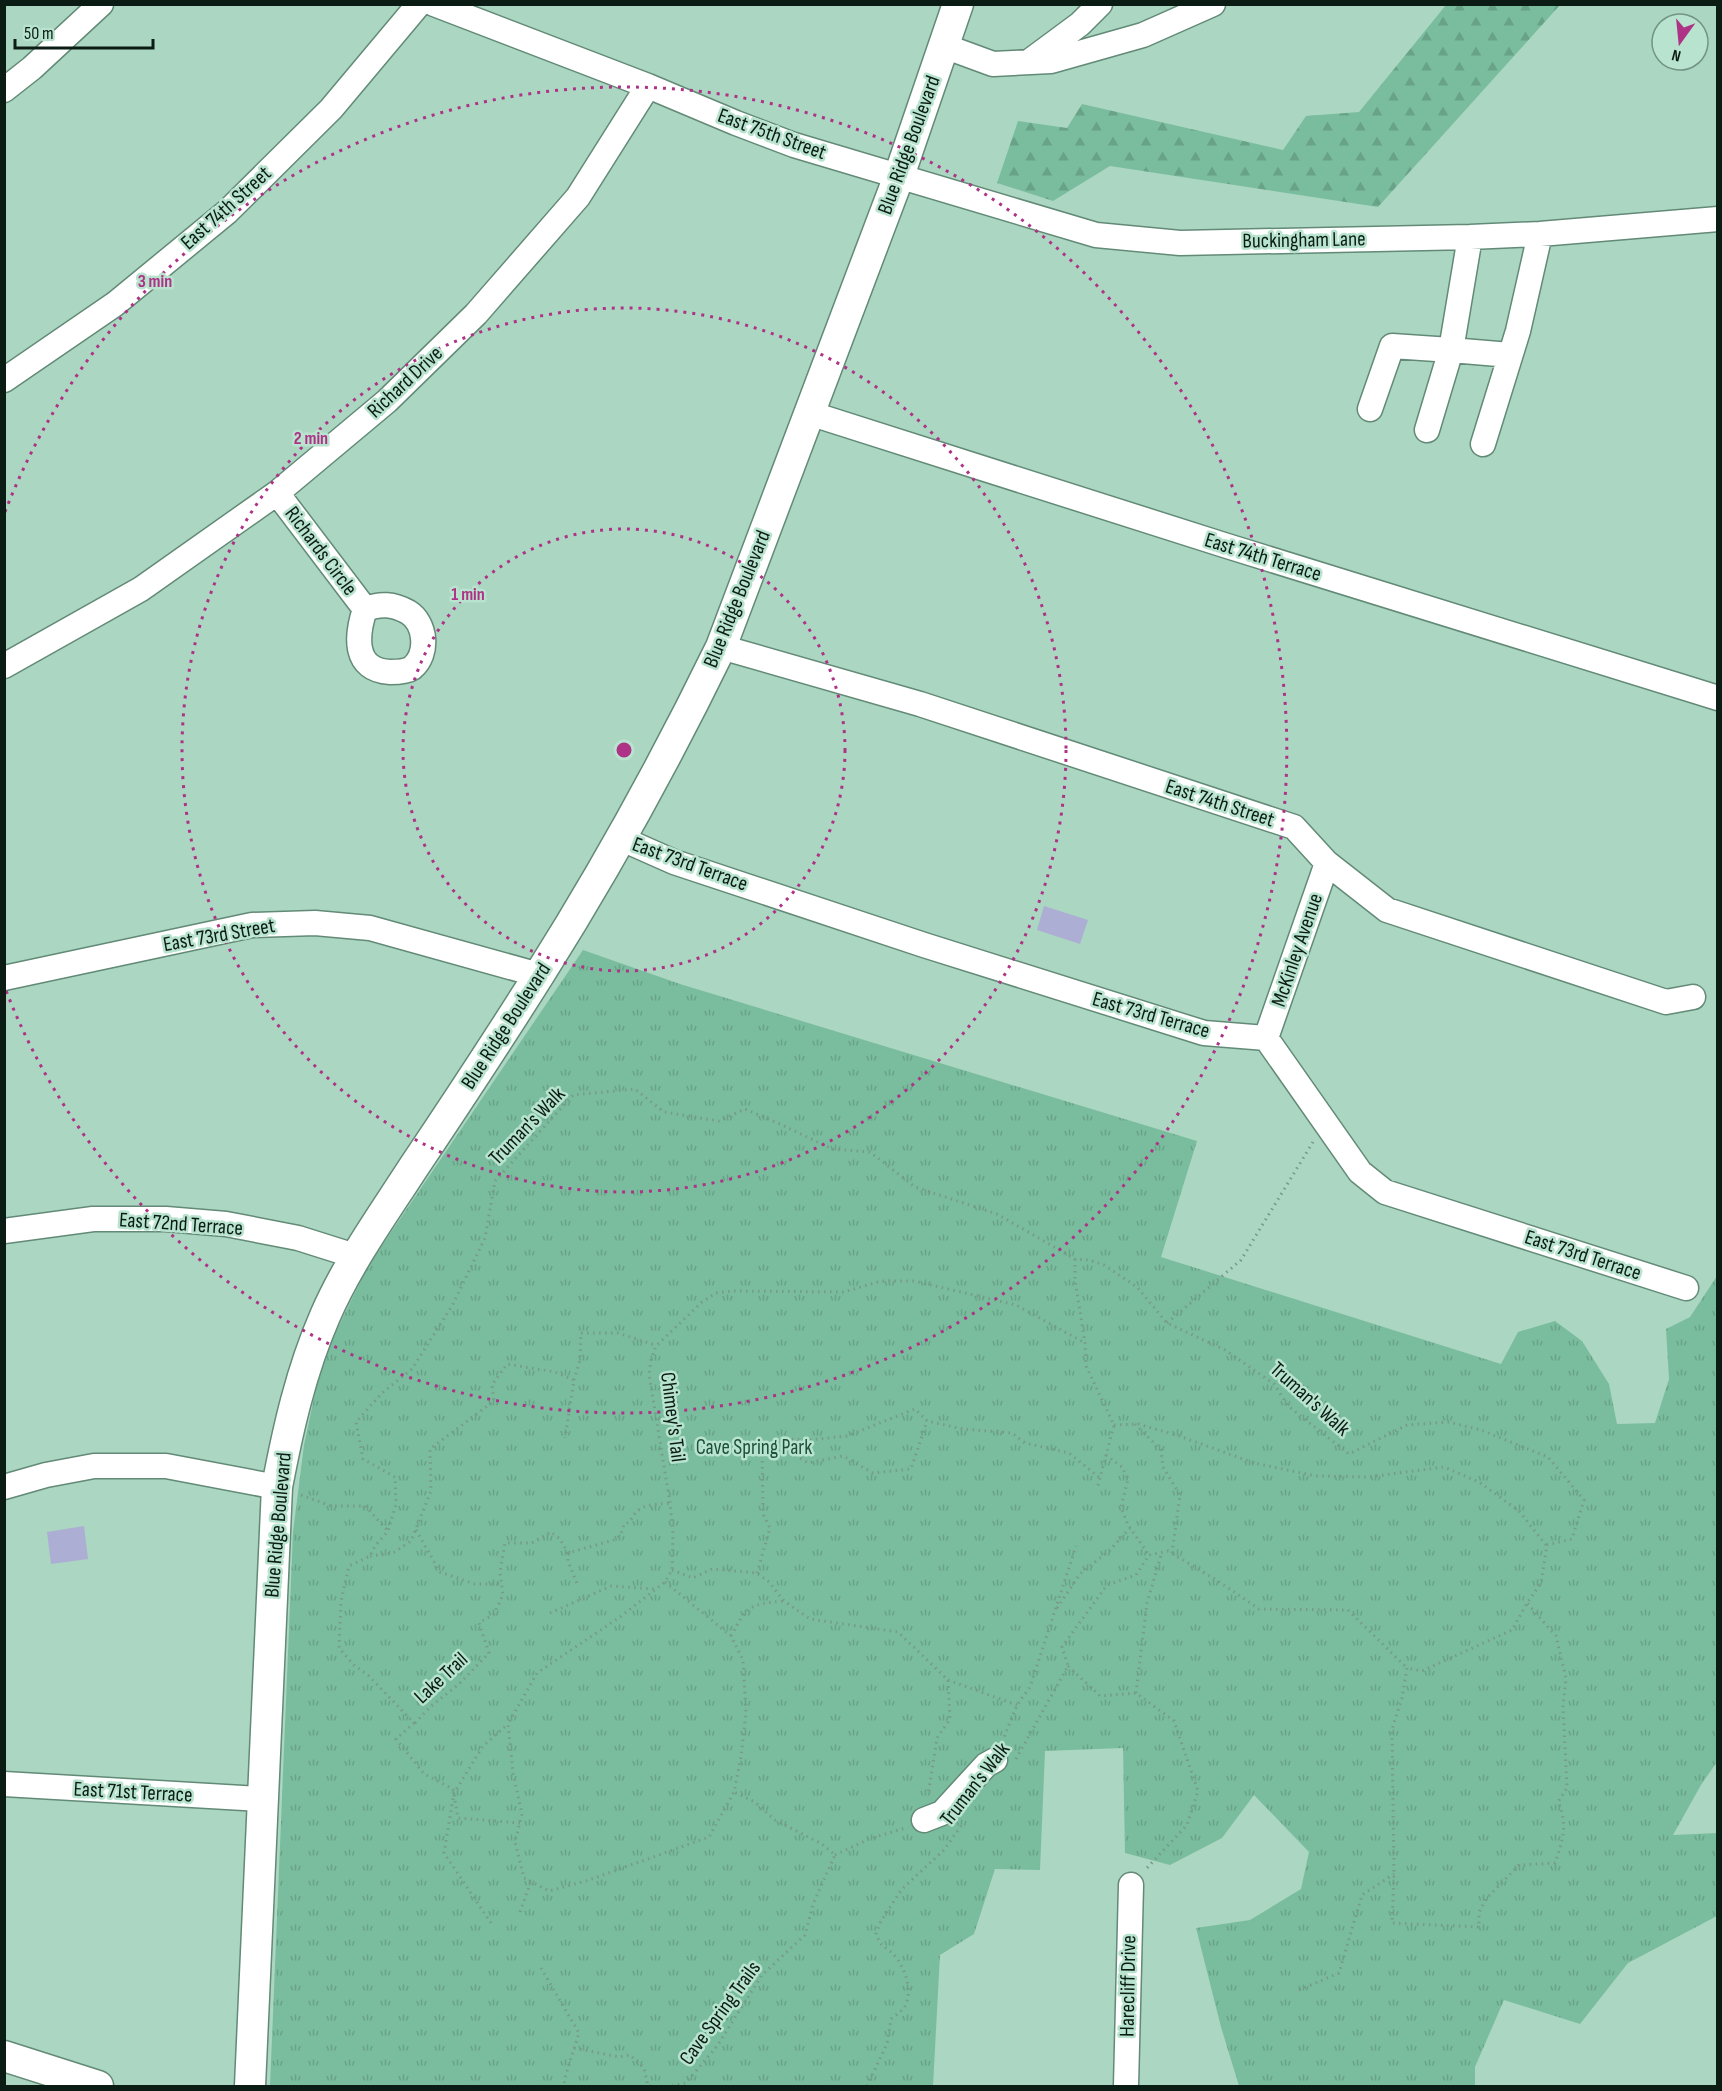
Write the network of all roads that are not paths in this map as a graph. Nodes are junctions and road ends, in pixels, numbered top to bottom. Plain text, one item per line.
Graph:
1 (102, 4) edge
2 (419, 4) edge
3 (434, 4) edge
4 (958, 4) edge
5 (1100, 4) edge
6 (1213, 4) edge
7 (944, 46) junction
8 (1028, 62) junction
9 (648, 86) junction
10 (4, 90) edge
11 (898, 176) junction
12 (1718, 219) edge
13 (1540, 234) junction
14 (1470, 237) junction
15 (1451, 350) junction
16 (1510, 355) junction
17 (4, 380) edge
18 (1370, 409) dead end
19 (809, 413) junction
20 (1427, 430) dead end
21 (1483, 444) dead end
22 (277, 493) junction
23 (365, 609) dead end
24 (721, 647) junction
25 (4, 666) edge
26 (1718, 698) edge
27 (622, 839) junction
28 (1327, 863) junction
29 (539, 975) junction
30 (4, 978) edge
31 (1693, 997) dead end
32 (1266, 1038) junction
33 (4, 1231) edge
34 (355, 1256) junction
35 (1686, 1288) dead end
36 (4, 1487) edge
37 (278, 1487) junction
38 (1003, 1764) road end
39 (4, 1784) edge
40 (262, 1799) junction
41 (924, 1820) road end
42 (1131, 1885) road end
43 (4, 2056) edge
44 (95, 2086) edge
45 (249, 2086) edge
46 (1126, 2086) edge

1 - 10 street
2 - 17 street, East 74th Street
3 - 9 street
4 - 7 main road, Blue Ridge Boulevard
5 - 8 street
6 - 8 street
7 - 8 street
7 - 11 main road, Blue Ridge Boulevard
9 - 11 street, East 75th Street
9 - 22 street, Richard Drive
11 - 14 street, Buckingham Lane
11 - 19 main road, Blue Ridge Boulevard
12 - 13 street, Buckingham Lane
13 - 14 street, Buckingham Lane
13 - 16 street
14 - 15 street
15 - 16 street
15 - 18 street
15 - 20 street
16 - 21 street
19 - 24 main road, Blue Ridge Boulevard
19 - 26 street, East 74th Terrace
22 - 23 street, Richards Circle
22 - 25 street, Richard Drive
24 - 27 main road, Blue Ridge Boulevard
24 - 28 street, East 74th Street
27 - 29 main road, Blue Ridge Boulevard
27 - 32 street, East 73rd Terrace
28 - 31 street, East 74th Street
28 - 32 street, McKinley Avenue
29 - 30 street, East 73rd Street
29 - 34 main road, Blue Ridge Boulevard
32 - 35 street, East 73rd Terrace
33 - 34 street, East 72nd Terrace
34 - 37 main road, Blue Ridge Boulevard
36 - 37 street
37 - 40 main road, Blue Ridge Boulevard
38 - 41 street
39 - 40 street, East 71st Terrace
40 - 45 main road, Blue Ridge Boulevard
42 - 46 street, Harecliff Drive
43 - 44 main road

